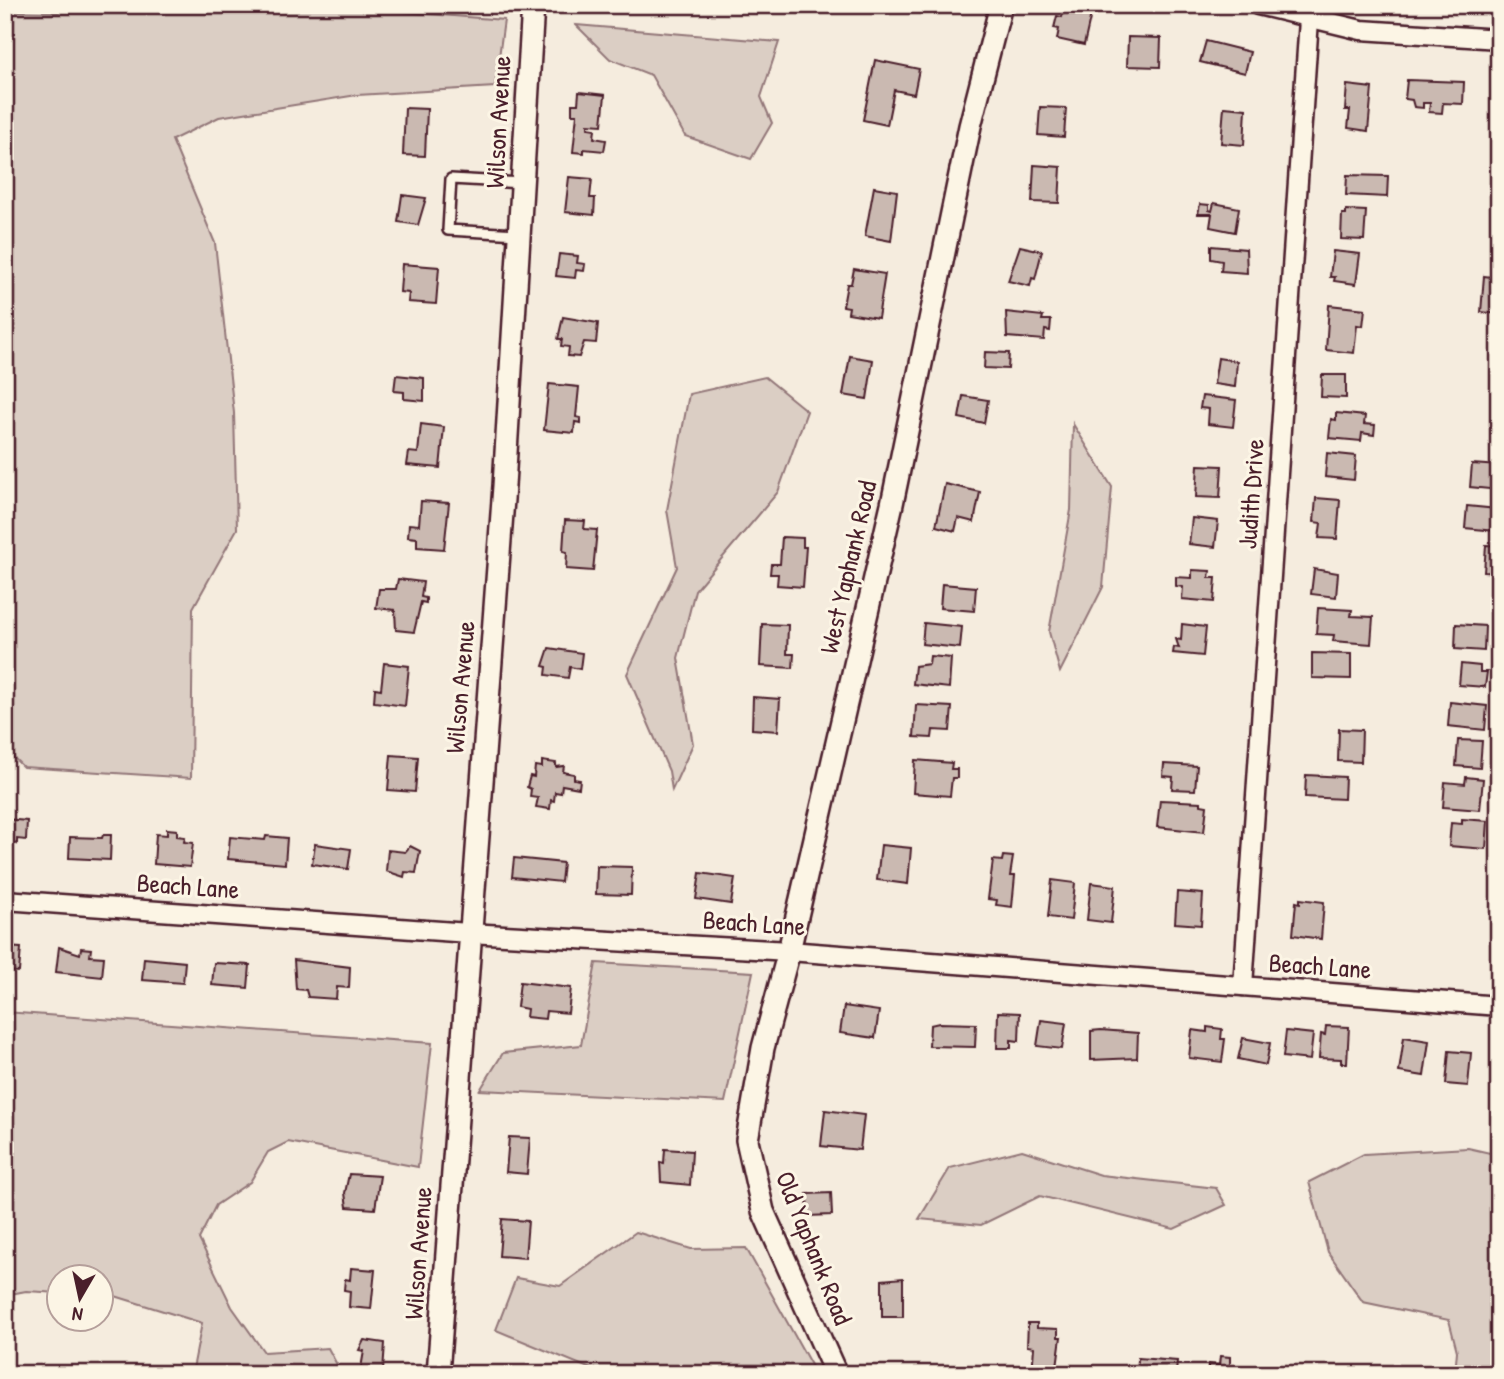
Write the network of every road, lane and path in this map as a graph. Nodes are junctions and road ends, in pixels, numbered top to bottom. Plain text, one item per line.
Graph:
1 (533, 5) edge
2 (1001, 5) edge
3 (1258, 5) edge
4 (1310, 11) edge
5 (1499, 39) edge
6 (522, 183) junction
7 (519, 234) junction
8 (5, 900) edge
9 (469, 933) junction
10 (789, 951) junction
11 (1243, 986) junction
12 (1499, 1006) edge
13 (747, 1140) joint
14 (438, 1374) edge
15 (836, 1374) edge

1 - 6 street, Wilson Avenue
2 - 10 street, West Yaphank Road
3 - 4 street
4 - 5 street
4 - 11 street, Judith Drive
6 - 7 street, Wilson Avenue
6 - 7 lane
7 - 9 street, Wilson Avenue
8 - 9 street, Beach Lane
9 - 10 street, Beach Lane
9 - 14 street, Wilson Avenue
10 - 11 street, Beach Lane
10 - 13 street, West Yaphank Road
11 - 12 street, Beach Lane
13 - 15 street, Old Yaphank Road

